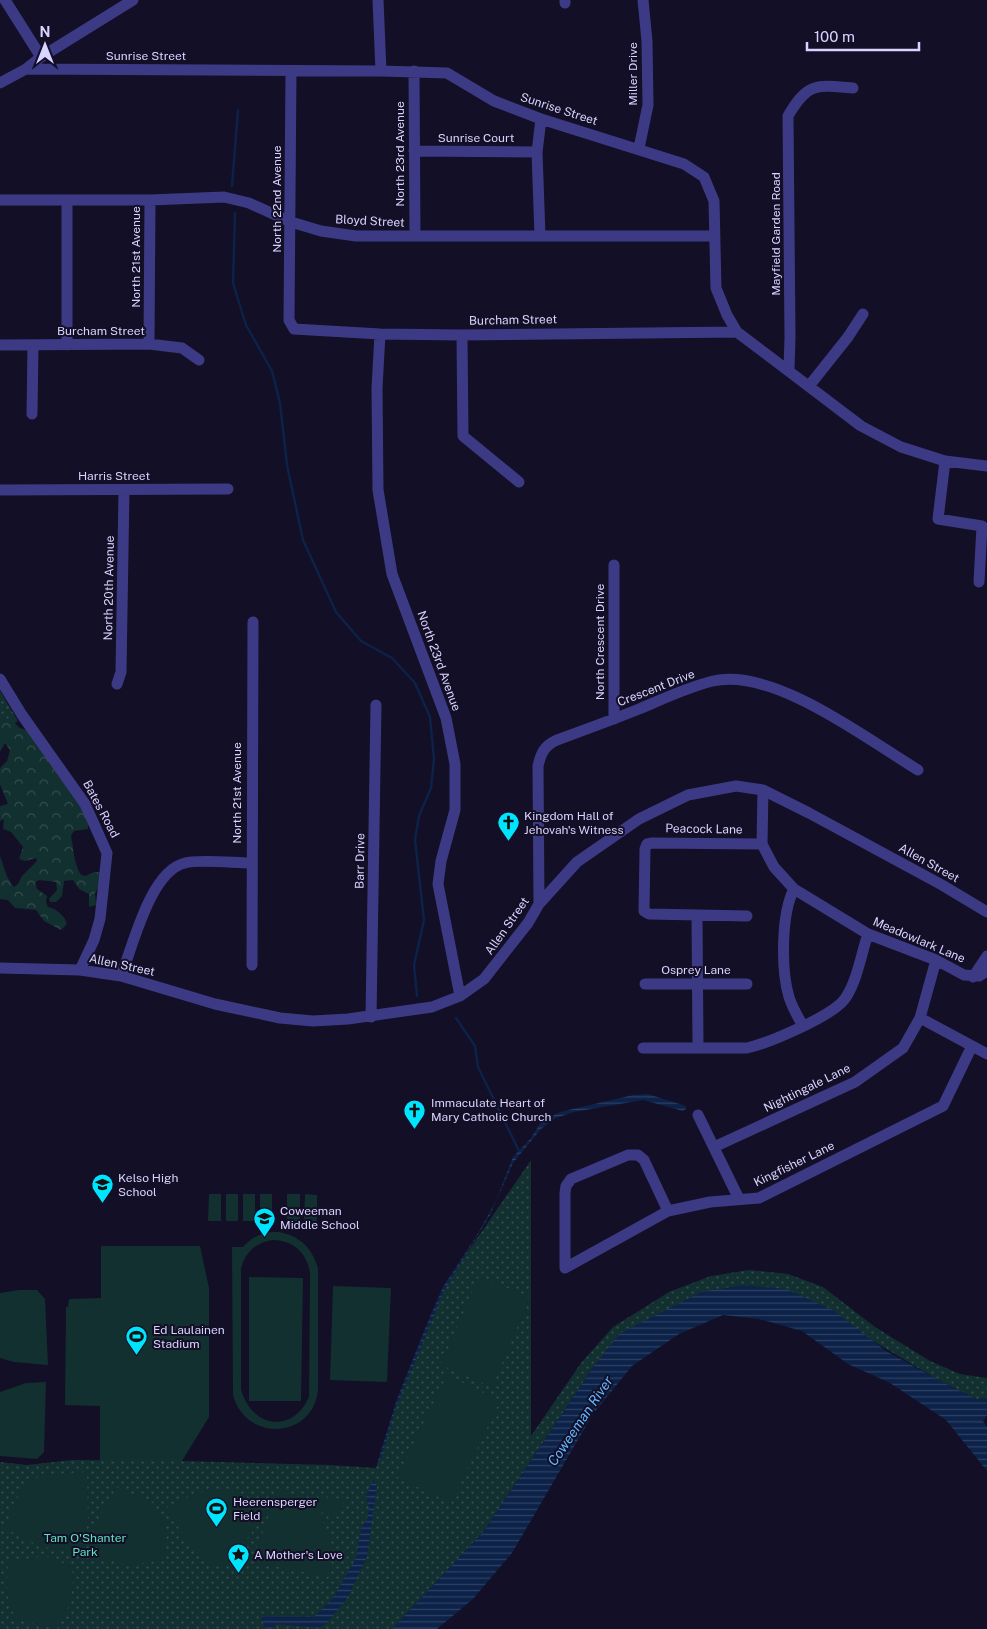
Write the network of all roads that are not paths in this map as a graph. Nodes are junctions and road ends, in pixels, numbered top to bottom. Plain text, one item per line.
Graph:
1 (5, 0) edge
2 (133, 0) edge
3 (378, 0) edge
4 (643, 0) edge
5 (41, 57) junction
6 (26, 69) junction
7 (291, 71) junction
8 (381, 71) junction
9 (414, 71) junction
10 (0, 82) edge
11 (853, 88) dead end
12 (541, 119) junction
13 (639, 148) junction
14 (414, 151) junction
15 (537, 152) junction
16 (0, 200) edge
17 (67, 200) junction
18 (150, 200) junction
19 (291, 222) junction
20 (415, 236) junction
21 (540, 236) junction
22 (714, 236) junction
23 (863, 314) dead end
24 (292, 326) joint
25 (737, 332) junction
26 (380, 334) junction
27 (462, 335) junction
28 (67, 344) junction
29 (150, 344) junction
30 (0, 345) edge
31 (33, 346) junction
32 (199, 360) dead end
33 (789, 370) junction
34 (809, 386) junction
35 (32, 414) dead end
36 (944, 461) junction
37 (987, 466) edge
38 (519, 482) dead end
39 (228, 489) dead end
40 (0, 490) edge
41 (124, 490) junction
42 (614, 565) dead end
43 (979, 582) dead end
44 (252, 622) dead end
45 (0, 679) edge
46 (117, 684) dead end
47 (376, 705) dead end
48 (614, 719) junction
49 (918, 770) dead end
50 (763, 790) junction
51 (762, 844) junction
52 (250, 863) junction
53 (794, 889) junction
54 (539, 904) junction
55 (987, 912) edge
56 (697, 916) junction
57 (746, 916) dead end
58 (868, 934) junction
59 (987, 956) edge
60 (936, 960) junction
61 (252, 964) dead end
62 (0, 968) edge
63 (80, 970) junction
64 (987, 971) edge
65 (121, 976) junction
66 (972, 977) junction
67 (646, 984) dead end
68 (747, 984) dead end
69 (696, 985) junction
70 (460, 996) junction
71 (371, 1016) junction
72 (920, 1018) junction
73 (803, 1026) junction
74 (972, 1046) junction
75 (698, 1047) junction
76 (643, 1048) dead end
77 (987, 1054) edge
78 (698, 1115) dead end
79 (714, 1147) junction
80 (740, 1199) junction
81 (668, 1211) junction

1 - 5 street
2 - 5 street
3 - 8 street
4 - 13 street, Miller Drive
5 - 6 street
6 - 7 street, Sunrise Street
6 - 10 street, Sunrise Street
7 - 8 street, Sunrise Street
7 - 19 street, North 22nd Avenue
8 - 9 street, Sunrise Street
9 - 12 street, Sunrise Street
9 - 14 street, North 23rd Avenue
11 - 33 street, Mayfield Garden Road
12 - 13 street, Sunrise Street
12 - 15 street
13 - 22 street, Sunrise Street
14 - 15 street, Sunrise Court
14 - 20 street, North 23rd Avenue
15 - 21 street
16 - 17 street, Bloyd Street
17 - 18 street, Bloyd Street
17 - 28 street
18 - 19 street, Bloyd Street
18 - 29 street, North 21st Avenue
19 - 20 street, Bloyd Street
19 - 24 street, North 22nd Avenue
20 - 21 street, Bloyd Street
21 - 22 street, Bloyd Street
22 - 25 street, Sunrise Street
23 - 34 street
24 - 26 street, Burcham Street
25 - 27 street, Burcham Street
25 - 33 street, Sunrise Street
26 - 27 street, Burcham Street
26 - 70 street, North 23rd Avenue
27 - 38 street
28 - 29 street, Burcham Street
28 - 31 street, Burcham Street
29 - 32 street, Burcham Street
30 - 31 street, Burcham Street
31 - 35 street
33 - 34 street, Sunrise Street
34 - 36 street, Sunrise Street
36 - 37 street
36 - 43 street
39 - 41 street, Harris Street
40 - 41 street, Harris Street
41 - 46 street, North 20th Avenue
42 - 48 street, North Crescent Drive
44 - 52 street, North 21st Avenue
45 - 63 street, Bates Road
47 - 71 street, Barr Drive
48 - 49 street, Crescent Drive
48 - 54 street, Crescent Drive
50 - 51 street, Meadowlark Lane
50 - 54 street, Allen Street
50 - 55 street, Allen Street
51 - 53 street, Meadowlark Lane
51 - 56 street, Peacock Lane
52 - 61 street, North 21st Avenue
52 - 65 street
53 - 58 street, Meadowlark Lane
53 - 73 street
54 - 70 street, Allen Street
56 - 57 street, Peacock Lane
56 - 69 street
58 - 60 street, Meadowlark Lane
58 - 73 street
59 - 66 street, Meadowlark Lane
60 - 66 street, Meadowlark Lane
60 - 72 street, Nightingale Lane
62 - 63 street, Allen Street
63 - 65 street, Allen Street
64 - 66 street, Meadowlark Lane
65 - 71 street, Allen Street
67 - 69 street, Osprey Lane
68 - 69 street, Osprey Lane
69 - 75 street
70 - 71 street, Allen Street
72 - 74 street
72 - 79 street, Nightingale Lane
73 - 75 street
74 - 77 street
74 - 80 street, Kingfisher Lane
75 - 76 street
78 - 79 street
79 - 80 street
80 - 81 street, Kingfisher Lane
81 - 81 street, Kingfisher Lane

